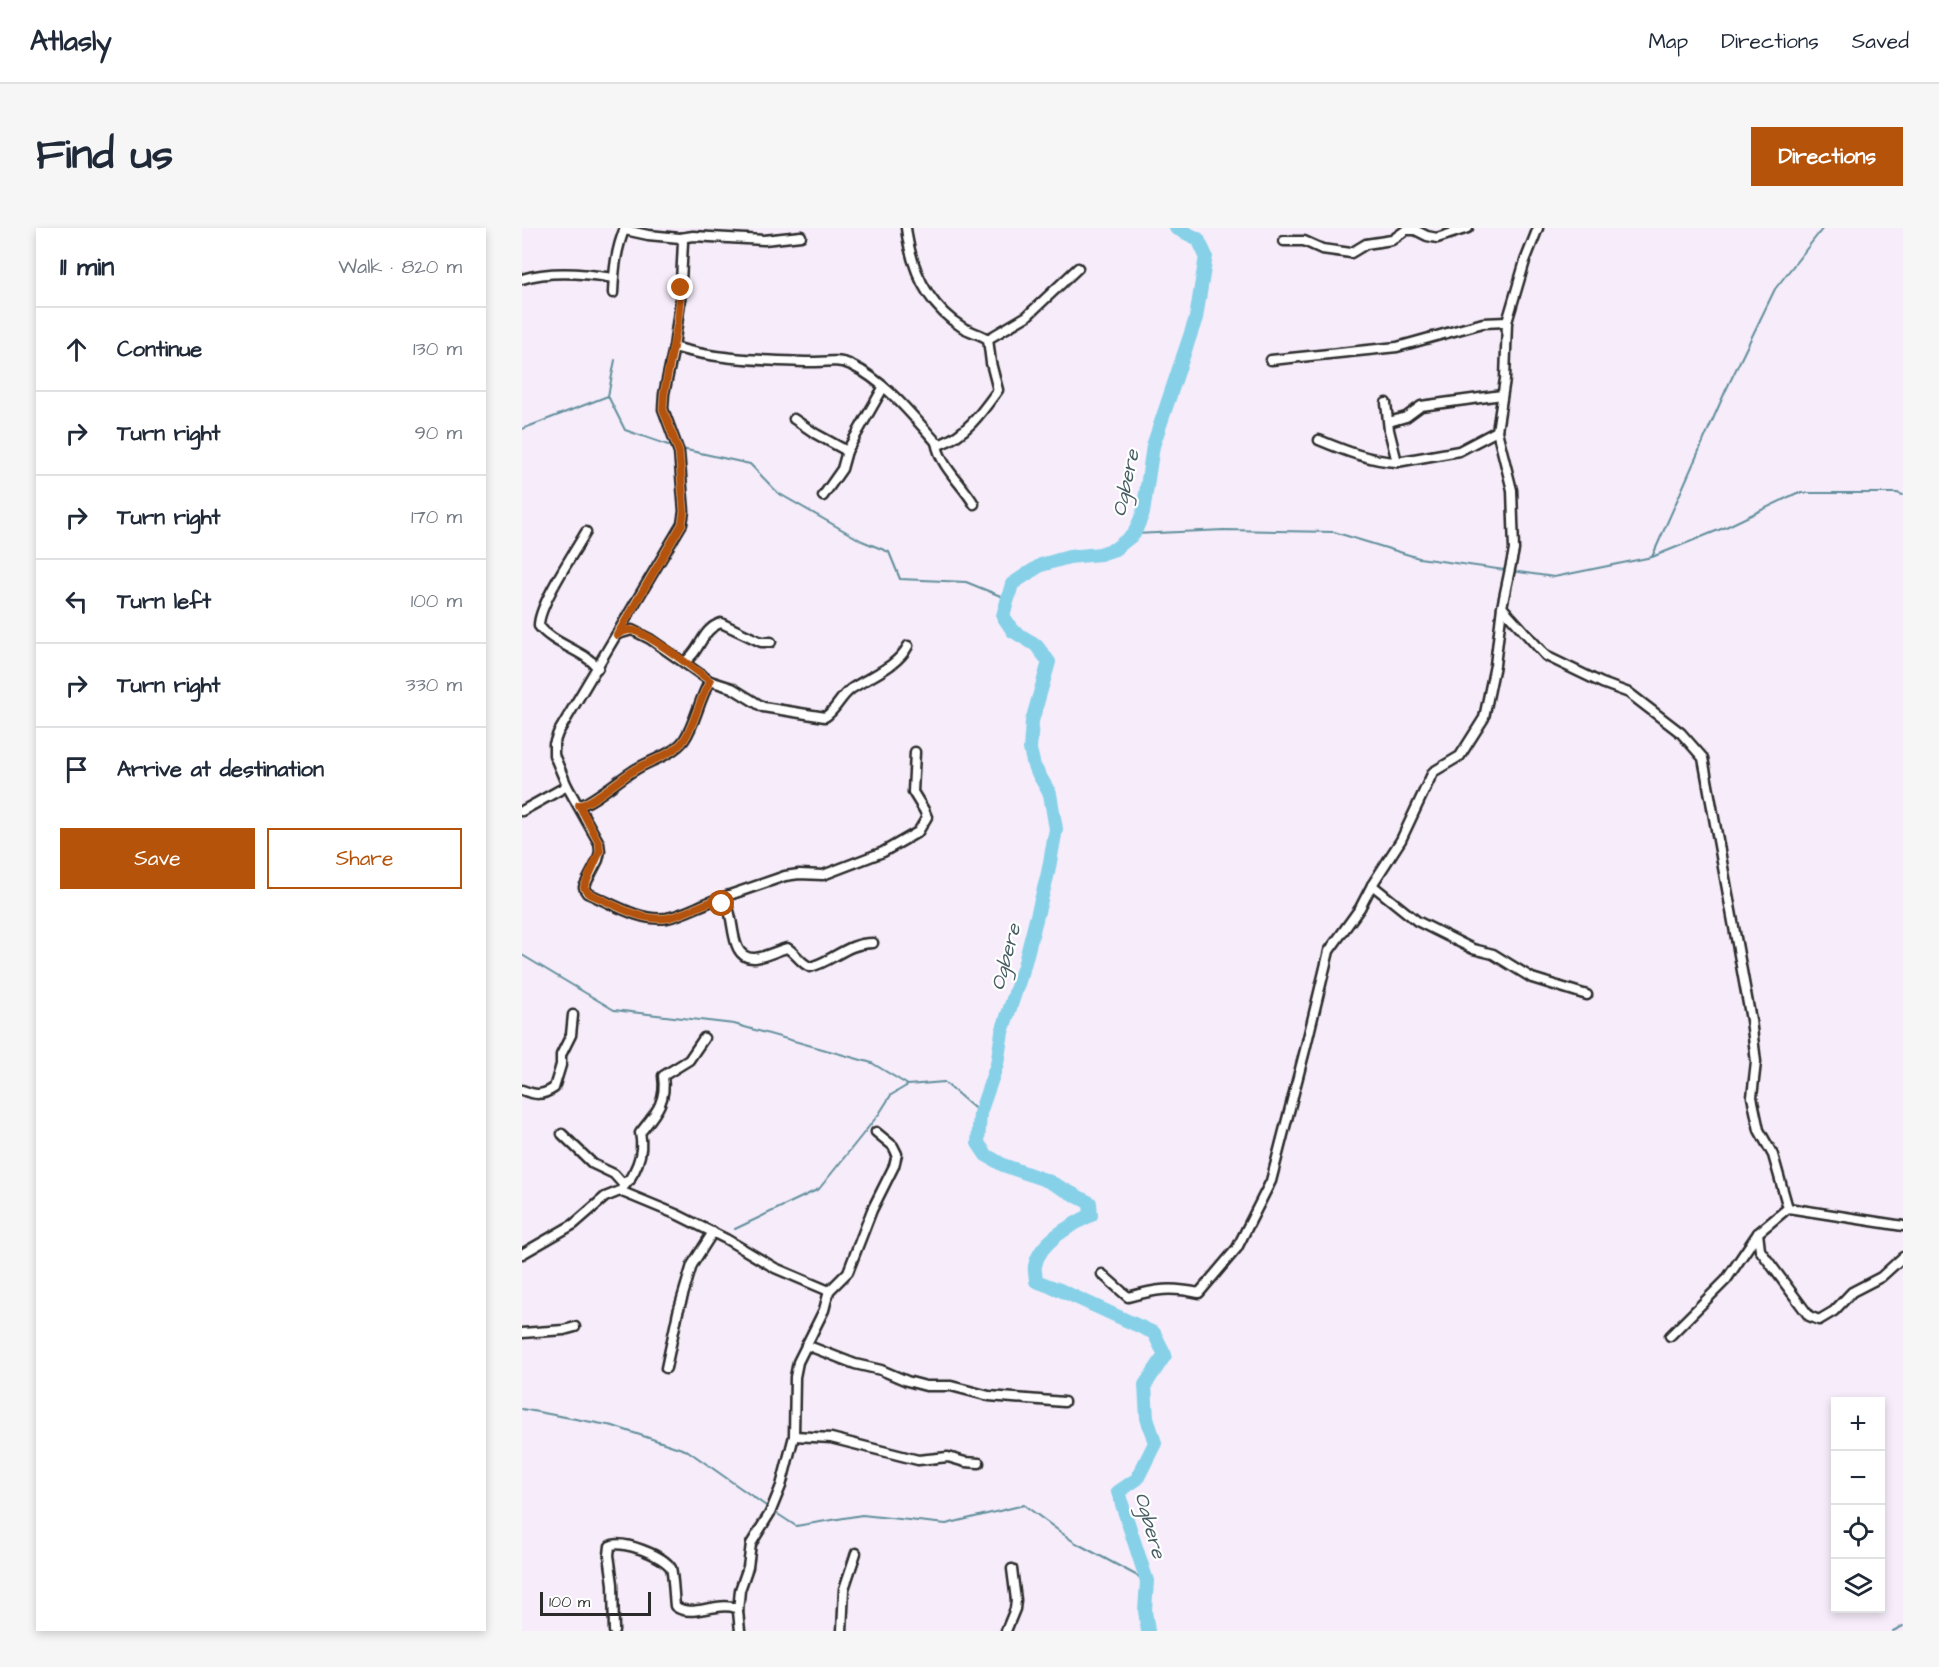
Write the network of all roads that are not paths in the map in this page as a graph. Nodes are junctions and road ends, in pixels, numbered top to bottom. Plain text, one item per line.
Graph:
1 (906, 228) edge
2 (1468, 228) edge
3 (1538, 228) edge
4 (625, 229) edge
5 (801, 236) dead end
6 (680, 238) junction
7 (1284, 241) dead end
8 (1078, 268) dead end
9 (613, 278) junction
10 (522, 279) edge
11 (613, 293) dead end
12 (1508, 322) junction
13 (988, 339) junction
14 (674, 347) junction
15 (1271, 360) dead end
16 (883, 388) junction
17 (1502, 395) junction
18 (1386, 403) dead end
19 (794, 419) dead end
20 (1389, 422) junction
21 (1497, 431) junction
22 (1319, 440) dead end
23 (936, 442) junction
24 (847, 451) junction
25 (1397, 462) junction
26 (823, 496) dead end
27 (974, 504) dead end
28 (586, 532) dead end
29 (1502, 607) junction
30 (617, 635) junction
31 (771, 642) dead end
32 (909, 646) dead end
33 (684, 662) junction
34 (598, 668) junction
35 (710, 681) junction
36 (915, 752) dead end
37 (567, 786) junction
38 (579, 805) junction
39 (522, 811) edge
40 (1372, 885) junction
41 (716, 900) junction
42 (873, 943) dead end
43 (1587, 995) dead end
44 (573, 1015) dead end
45 (704, 1038) dead end
46 (522, 1090) edge
47 (876, 1132) dead end
48 (562, 1134) dead end
49 (630, 1180) junction
50 (620, 1191) junction
51 (1788, 1208) junction
52 (1903, 1226) edge
53 (712, 1232) junction
54 (1758, 1233) junction
55 (522, 1254) edge
56 (1903, 1257) edge
57 (1102, 1274) dead end
58 (829, 1292) junction
59 (574, 1327) dead end
60 (522, 1333) edge
61 (1670, 1336) dead end
62 (806, 1345) junction
63 (666, 1368) dead end
64 (1064, 1402) dead end
65 (794, 1436) junction
66 (979, 1463) dead end
67 (856, 1553) dead end
68 (1012, 1569) dead end
69 (738, 1611) junction
70 (614, 1631) edge
71 (740, 1631) edge
72 (842, 1631) edge
73 (1006, 1631) edge

1 - 13 street
2 - 7 street
3 - 12 street
4 - 6 street
4 - 9 street
5 - 6 street
6 - 14 street
8 - 13 street
9 - 10 street
9 - 11 street
12 - 15 street
12 - 17 street
13 - 23 street
14 - 16 street
14 - 30 street
16 - 23 street
16 - 24 street
17 - 20 street
17 - 21 street
18 - 20 street
19 - 24 street
20 - 25 street
21 - 25 street
21 - 29 street
22 - 25 street
23 - 27 street
24 - 26 street
28 - 34 street
29 - 40 street
29 - 51 street
30 - 33 street
30 - 34 street
31 - 33 street
32 - 35 street
33 - 35 street
34 - 37 street
35 - 38 street
36 - 41 street
37 - 38 street
37 - 39 street
38 - 41 street
40 - 43 street
40 - 57 street
41 - 42 street
44 - 46 street
45 - 49 street
47 - 58 street
48 - 49 street
49 - 50 street
50 - 53 street
50 - 55 street
51 - 52 street
51 - 54 street
53 - 58 street
53 - 63 street
54 - 56 street
54 - 61 street
58 - 62 street
59 - 60 street
62 - 64 street
62 - 65 street
65 - 66 street
65 - 69 street
67 - 72 street
68 - 73 street
69 - 70 street
69 - 71 street

